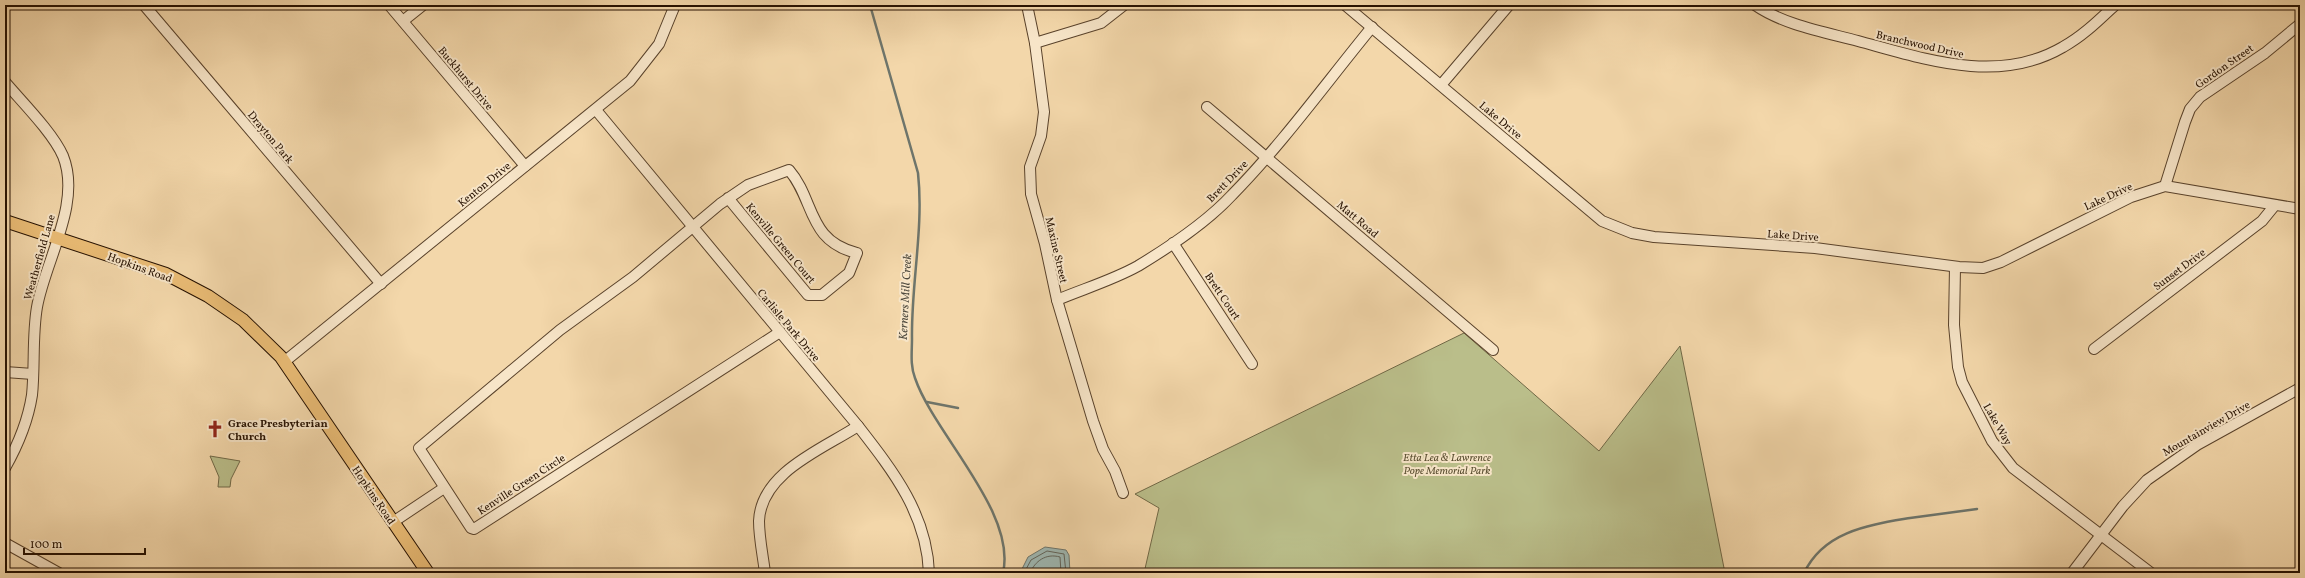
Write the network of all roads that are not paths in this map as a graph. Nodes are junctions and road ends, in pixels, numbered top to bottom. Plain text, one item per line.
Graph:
1 (144, 5) edge
2 (389, 5) edge
3 (423, 5) edge
4 (675, 5) edge
5 (1027, 5) edge
6 (1124, 5) edge
7 (1346, 5) edge
8 (1510, 5) edge
9 (1755, 5) edge
10 (2115, 5) edge
11 (403, 21) junction
12 (2300, 24) edge
13 (1372, 27) junction
14 (1035, 43) junction
15 (5, 82) edge
16 (1441, 85) junction
17 (1207, 107) dead end
18 (596, 110) junction
19 (1266, 157) junction
20 (526, 166) junction
21 (2165, 186) junction
22 (728, 198) junction
23 (2275, 205) junction
24 (2300, 209) edge
25 (5, 221) edge
26 (693, 227) junction
27 (58, 238) junction
28 (1172, 243) junction
29 (1955, 267) junction
30 (381, 284) junction
31 (1057, 300) junction
32 (780, 332) junction
33 (2094, 349) dead end
34 (1493, 350) dead end
35 (284, 362) junction
36 (1252, 364) dead end
37 (5, 372) edge
38 (33, 374) junction
39 (2300, 388) edge
40 (858, 426) junction
41 (5, 468) edge
42 (444, 488) junction
43 (1123, 493) dead end
44 (393, 522) junction
45 (2101, 536) junction
46 (5, 543) edge
47 (59, 573) edge
48 (428, 573) edge
49 (765, 573) edge
50 (929, 573) edge
51 (2072, 573) edge
52 (2151, 573) edge

1 - 30 street, Drayton Park
2 - 11 street, Buckhurst Drive
3 - 11 street
4 - 18 street, Kenton Drive
5 - 14 street, Maxine Street
6 - 14 street
7 - 13 street, Lake Drive
8 - 16 street
9 - 10 street, Branchwood Drive
11 - 20 street, Buckhurst Drive
12 - 21 street, Gordon Street
13 - 16 street, Lake Drive
13 - 19 street, Brett Drive
14 - 31 street, Maxine Street
15 - 27 street, Weatherfield Lane
16 - 29 street, Lake Drive
17 - 19 street, Matt Road
18 - 20 street, Kenton Drive
18 - 26 street, Carlisle Park Drive
19 - 28 street, Brett Drive
19 - 34 street, Matt Road
20 - 30 street, Kenton Drive
21 - 23 street, Lake Drive
21 - 29 street, Lake Drive
22 - 22 street, Kenville Green Court
22 - 26 street, Kenville Green Court
23 - 24 street, Lake Drive
23 - 33 street, Sunset Drive
25 - 27 main road, Hopkins Road
26 - 32 street, Carlisle Park Drive
26 - 42 street, Kenville Green Circle
27 - 35 main road, Hopkins Road
27 - 38 street, Weatherfield Lane
28 - 31 street, Brett Drive
28 - 36 street, Brett Court
29 - 45 street, Lake Way
30 - 35 street, Kenton Drive
31 - 43 street, Maxine Street
32 - 40 street, Carlisle Park Drive
32 - 42 street, Kenville Green Circle
35 - 44 main road, Hopkins Road
37 - 38 street
38 - 41 street, Weatherfield Lane
39 - 45 street, Mountainview Drive
40 - 49 street
40 - 50 street, Carlisle Park Drive
42 - 44 street
44 - 48 main road, Hopkins Road
45 - 51 street, Mountainview Drive
45 - 52 street, Lake Way
46 - 47 street

